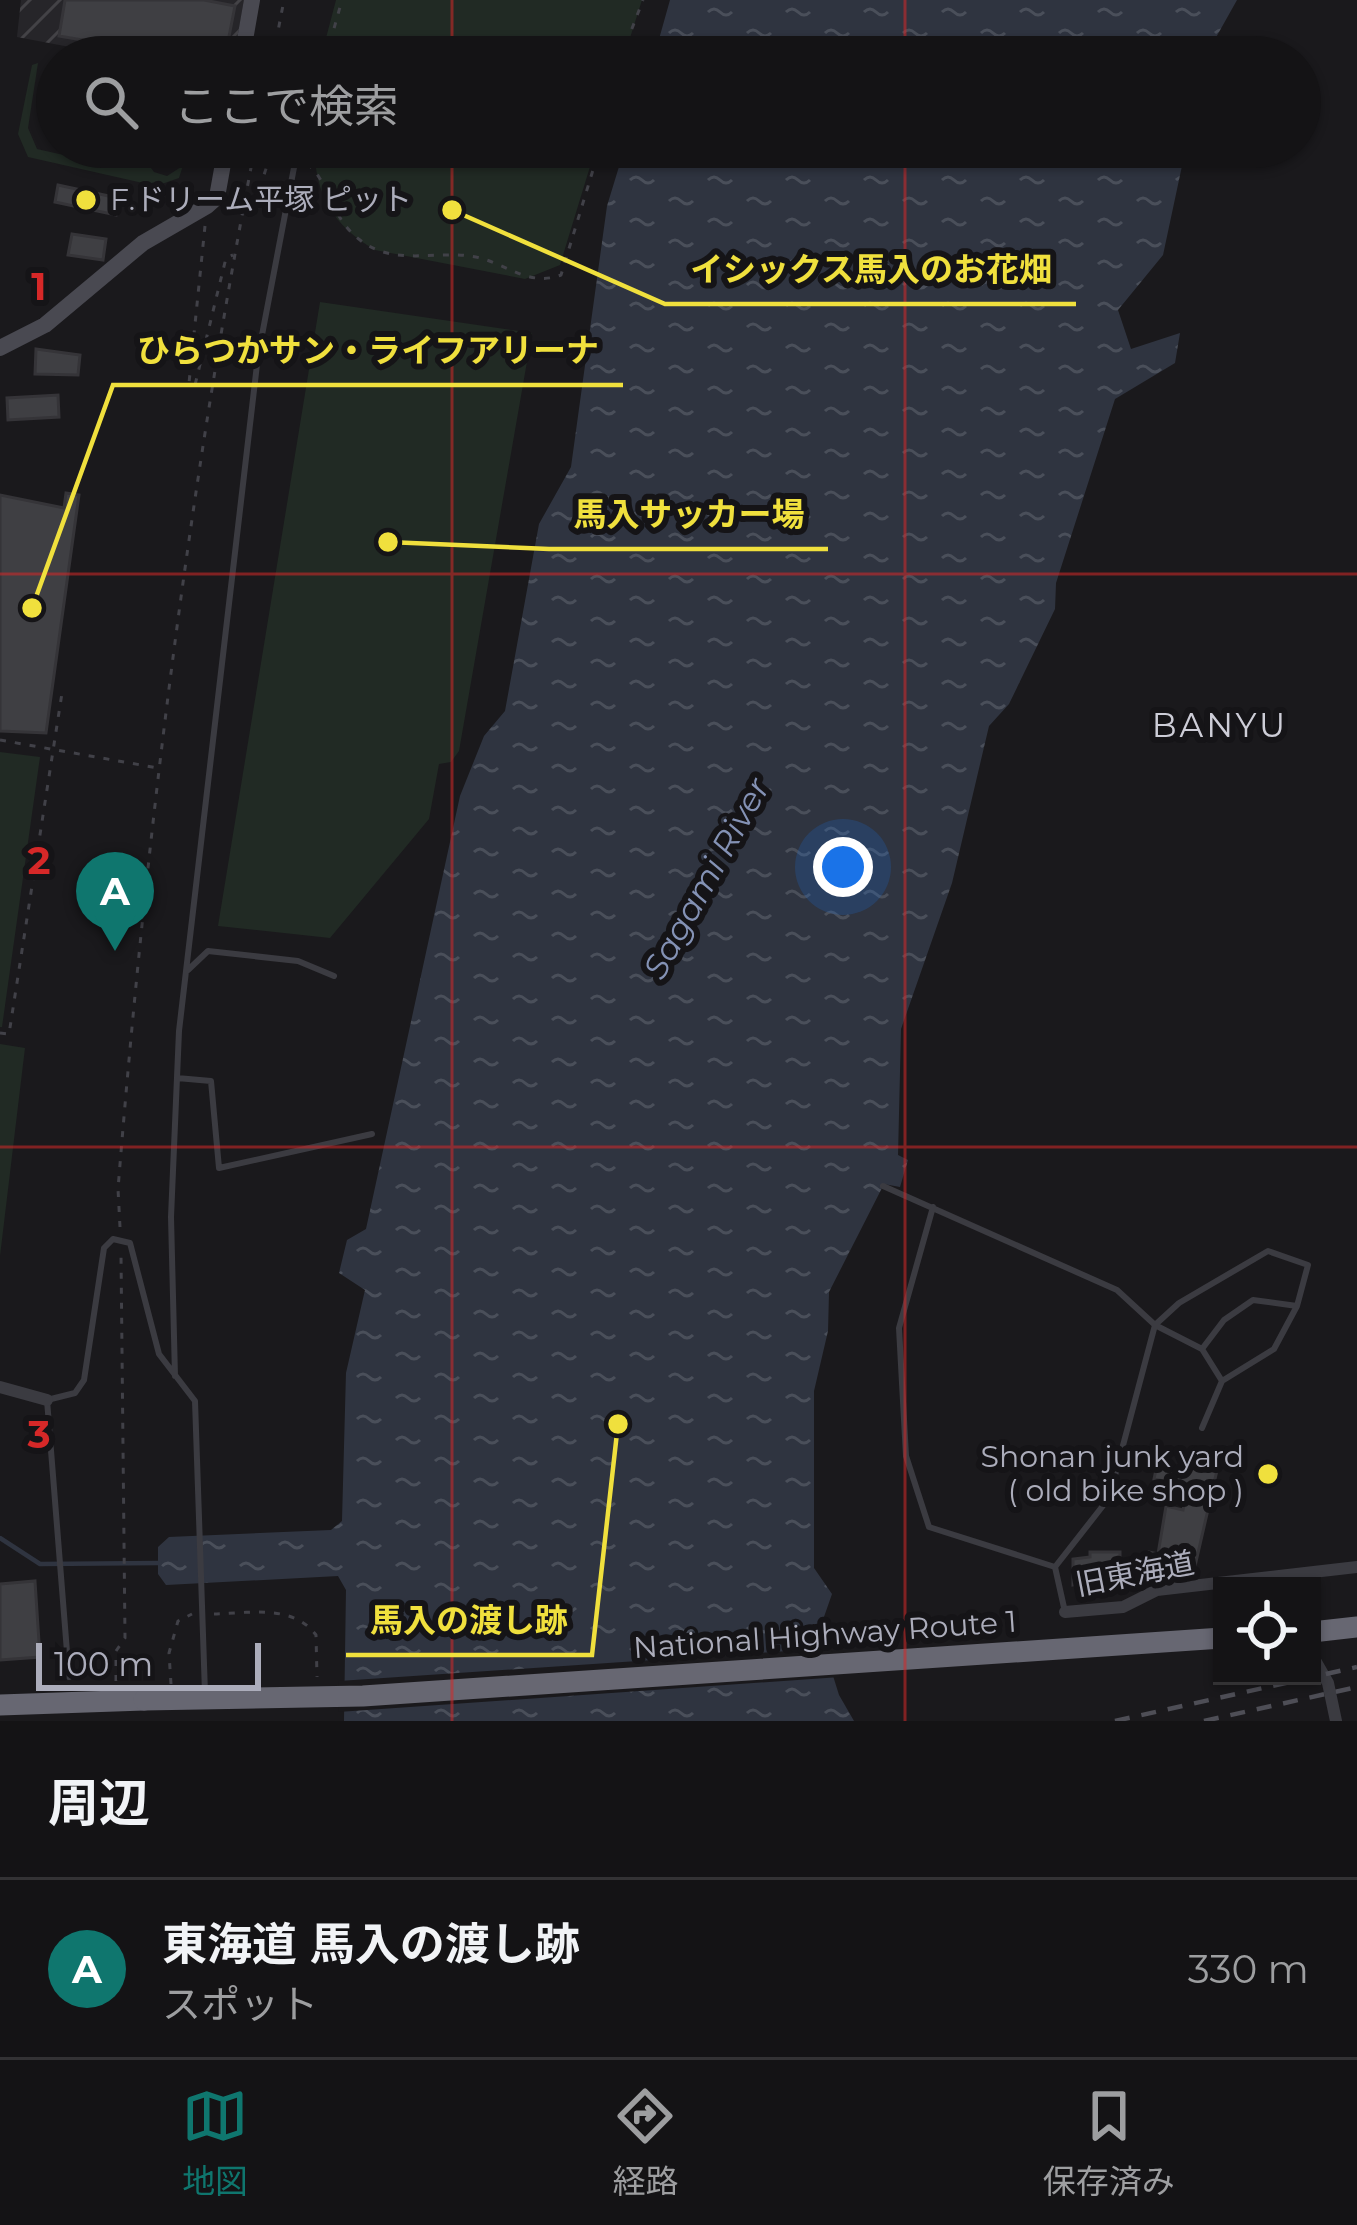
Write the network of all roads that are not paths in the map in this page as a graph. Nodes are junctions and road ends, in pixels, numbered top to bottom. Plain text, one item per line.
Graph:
1 (252, 0) edge
2 (246, 36) edge
3 (222, 168) edge
4 (298, 168) edge
5 (0, 348) edge
6 (186, 973) junction
7 (334, 976) dead end
8 (177, 1078) junction
9 (372, 1134) dead end
10 (883, 1186) dead end
11 (934, 1207) junction
12 (1297, 1306) junction
13 (1156, 1325) junction
14 (1202, 1349) junction
15 (176, 1376) junction
16 (1222, 1381) junction
17 (0, 1387) edge
18 (47, 1400) junction
19 (1202, 1428) dead end
20 (1055, 1567) junction
21 (1357, 1567) edge
22 (1302, 1571) junction
23 (1302, 1577) edge
24 (1065, 1612) joint
25 (1213, 1640) edge
26 (1321, 1671) edge
27 (69, 1677) dead end
28 (0, 1705) edge
29 (205, 1721) edge
30 (1336, 1721) edge

1 - 2 street
3 - 5 street
4 - 6 lane
6 - 7 lane
6 - 8 lane
8 - 9 lane
8 - 15 lane
10 - 11 lane
11 - 13 lane
11 - 20 lane
12 - 13 lane
12 - 14 lane
12 - 16 lane
13 - 14 lane
13 - 20 lane
14 - 16 lane
15 - 18 lane
15 - 29 lane
16 - 19 lane
17 - 18 street
18 - 27 lane
20 - 24 lane
21 - 22 street, 旧東海道
22 - 23 street
22 - 24 street, 旧東海道
25 - 28 highway, National Highway Route 1, bridge
26 - 30 street

